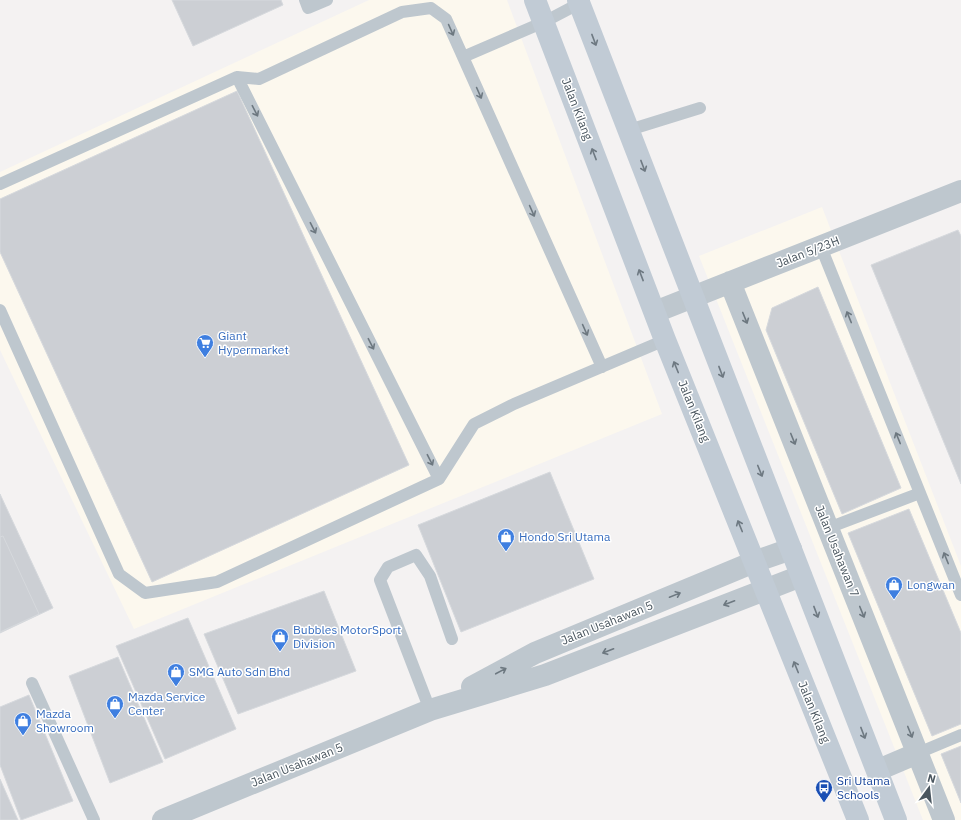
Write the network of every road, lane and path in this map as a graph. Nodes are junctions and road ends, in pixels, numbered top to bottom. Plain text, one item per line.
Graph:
1 (305, 0) edge
2 (327, 0) edge
3 (535, 0) edge
4 (581, 1) edge
5 (544, 22) junction
6 (463, 57) junction
7 (237, 77) junction
8 (700, 108) dead end
9 (629, 130) junction
10 (0, 184) edge
11 (961, 192) edge
12 (821, 247) junction
13 (730, 282) junction
14 (692, 297) junction
15 (0, 310) edge
16 (655, 312) junction
17 (665, 340) junction
18 (602, 367) junction
19 (439, 479) junction
20 (920, 493) junction
21 (828, 528) junction
22 (791, 549) junction
23 (754, 562) junction
24 (801, 576) junction
25 (765, 589) junction
26 (961, 595) edge
27 (452, 639) dead end
28 (32, 683) dead end
29 (430, 710) junction
30 (961, 735) edge
31 (918, 753) junction
32 (878, 770) junction
33 (94, 820) edge
34 (163, 820) edge
35 (858, 820) edge
36 (896, 820) edge
37 (944, 820) edge

1 - 2 lane
3 - 5 main road, Jalan Kilang
4 - 5 lane
4 -> 9 main road
5 - 6 lane
16 -> 5 main road, Jalan Kilang
7 -> 6 lane
6 -> 18 lane
7 - 10 lane
7 -> 19 lane
8 - 9 lane
9 -> 14 main road
11 - 12 street, Jalan 5/23H
12 - 13 street, Jalan 5/23H
20 -> 12 lane
13 - 14 street, Jalan 5/23H
13 -> 21 street, Jalan Usahawan 7
14 - 16 street, Jalan 5/23H
14 -> 22 main road
15 - 19 lane
16 - 17 main road, Jalan Kilang
17 - 18 lane
23 -> 17 main road, Jalan Kilang
18 - 19 lane
20 - 21 lane
26 -> 20 lane
21 -> 31 street, Jalan Usahawan 7
22 - 23 street, Jalan Usahawan 5
22 - 24 main road
23 - 25 main road, Jalan Kilang
29 -> 23 street, Jalan Usahawan 5
24 - 25 street, Jalan Usahawan 5
24 -> 32 main road
25 -> 29 street, Jalan Usahawan 5
35 -> 25 main road, Jalan Kilang
27 - 29 lane
28 - 33 lane
29 - 34 street, Jalan Usahawan 5
30 - 31 lane
31 - 32 street
31 - 37 street, Jalan Usahawan 7
32 - 36 main road

